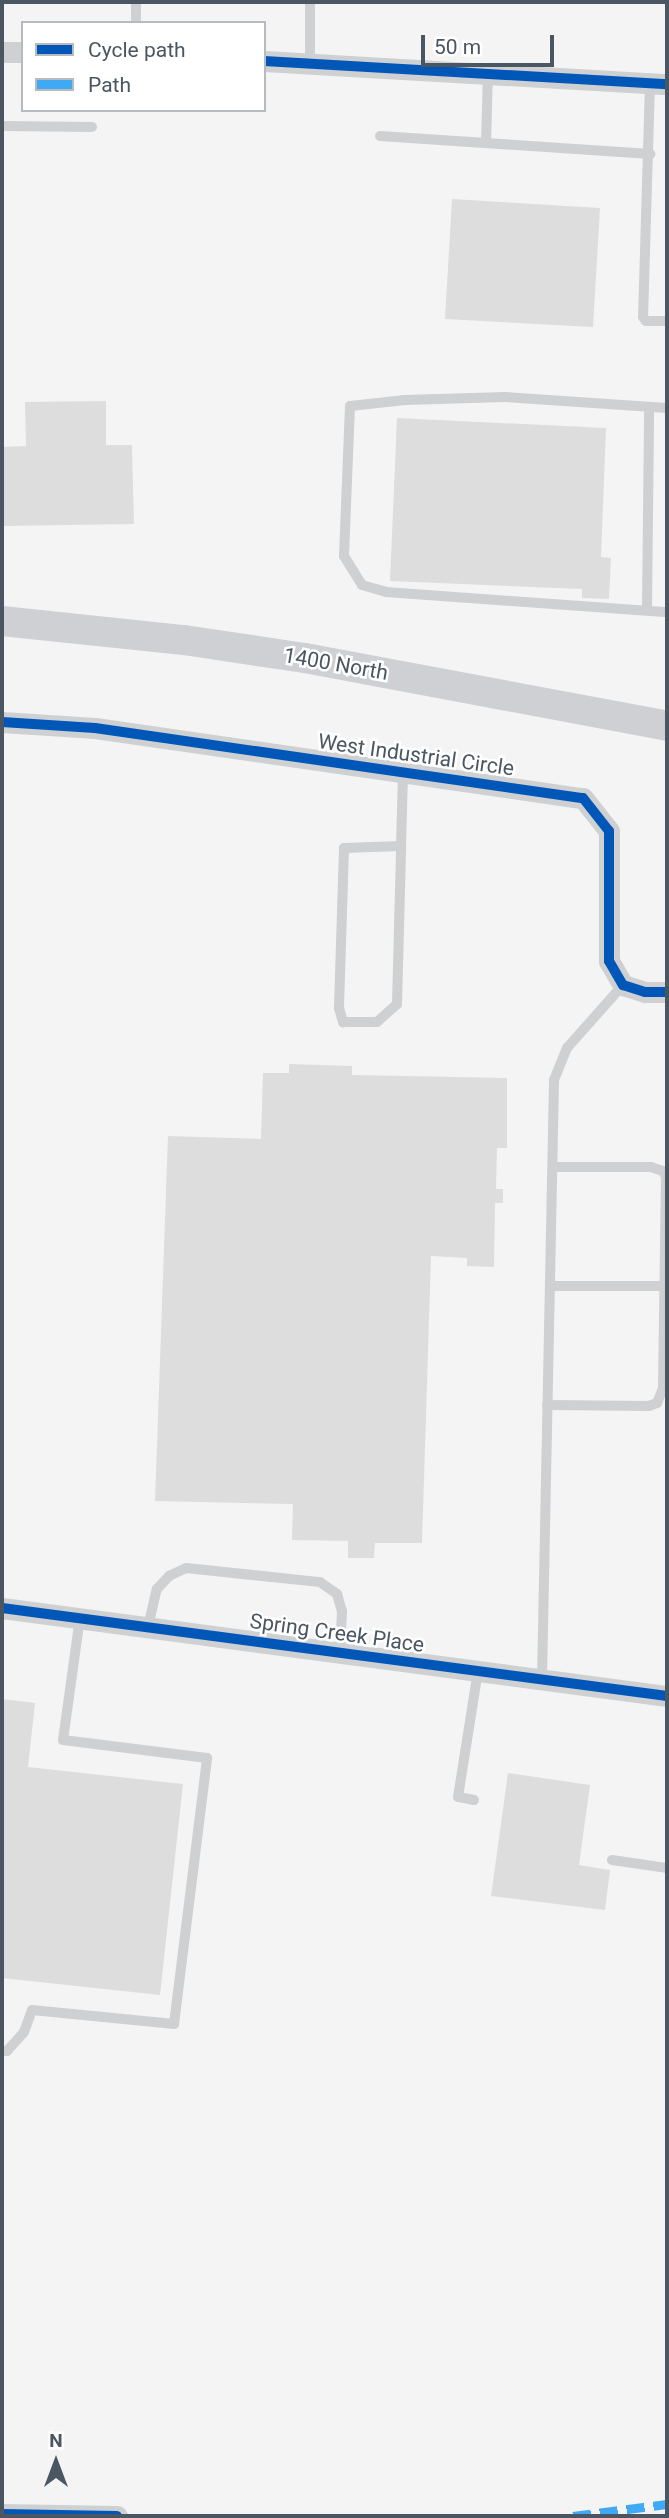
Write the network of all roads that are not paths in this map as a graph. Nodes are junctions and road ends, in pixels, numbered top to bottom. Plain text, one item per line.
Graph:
1 (136, 2) edge
2 (310, 2) edge
3 (136, 21) edge
4 (2, 52) edge
5 (21, 52) edge
6 (266, 61) edge
7 (310, 63) junction
8 (488, 72) junction
9 (659, 84) edge
10 (2, 126) edge
11 (92, 127) dead end
12 (380, 136) dead end
13 (485, 143) junction
14 (650, 154) junction
15 (667, 321) edge
16 (649, 407) junction
17 (667, 408) edge
18 (647, 610) junction
19 (667, 612) edge
20 (2, 621) edge
21 (2, 722) edge
22 (667, 726) edge
23 (403, 773) junction
24 (401, 846) junction
25 (623, 985) junction
26 (667, 992) edge
27 (552, 1167) junction
28 (550, 1286) junction
29 (665, 1286) junction
30 (547, 1405) junction
31 (2, 1608) edge
32 (80, 1618) junction
33 (148, 1627) junction
34 (340, 1653) junction
35 (478, 1671) junction
36 (542, 1679) junction
37 (667, 1696) edge
38 (474, 1800) dead end
39 (612, 1860) dead end
40 (667, 1868) edge
41 (2, 2052) edge
42 (2, 2514) edge
43 (117, 2516) edge

1 - 3 lane
2 - 7 lane
4 - 5 street
6 - 7 street
7 - 8 street
8 - 9 street
8 - 13 lane
9 - 14 lane
10 - 11 lane
12 - 13 lane
13 - 14 lane
14 - 15 lane
16 - 17 lane
16 - 18 lane
16 - 18 lane
18 - 19 lane
20 - 22 main road, 1400 North
21 - 23 street, West Industrial Circle
23 - 24 lane
23 - 25 street, West Industrial Circle
24 - 24 lane
25 - 26 street
25 - 27 lane
27 - 28 lane
27 - 29 lane
28 - 29 lane
28 - 30 lane
29 - 30 lane
30 - 36 lane
31 - 32 street, Spring Creek Place
32 - 33 street, Spring Creek Place
32 - 41 lane
33 - 34 street, Spring Creek Place
33 - 34 lane
34 - 35 street, Spring Creek Place
35 - 36 street, Spring Creek Place
35 - 38 lane
36 - 37 street, Spring Creek Place
39 - 40 lane
42 - 43 street

